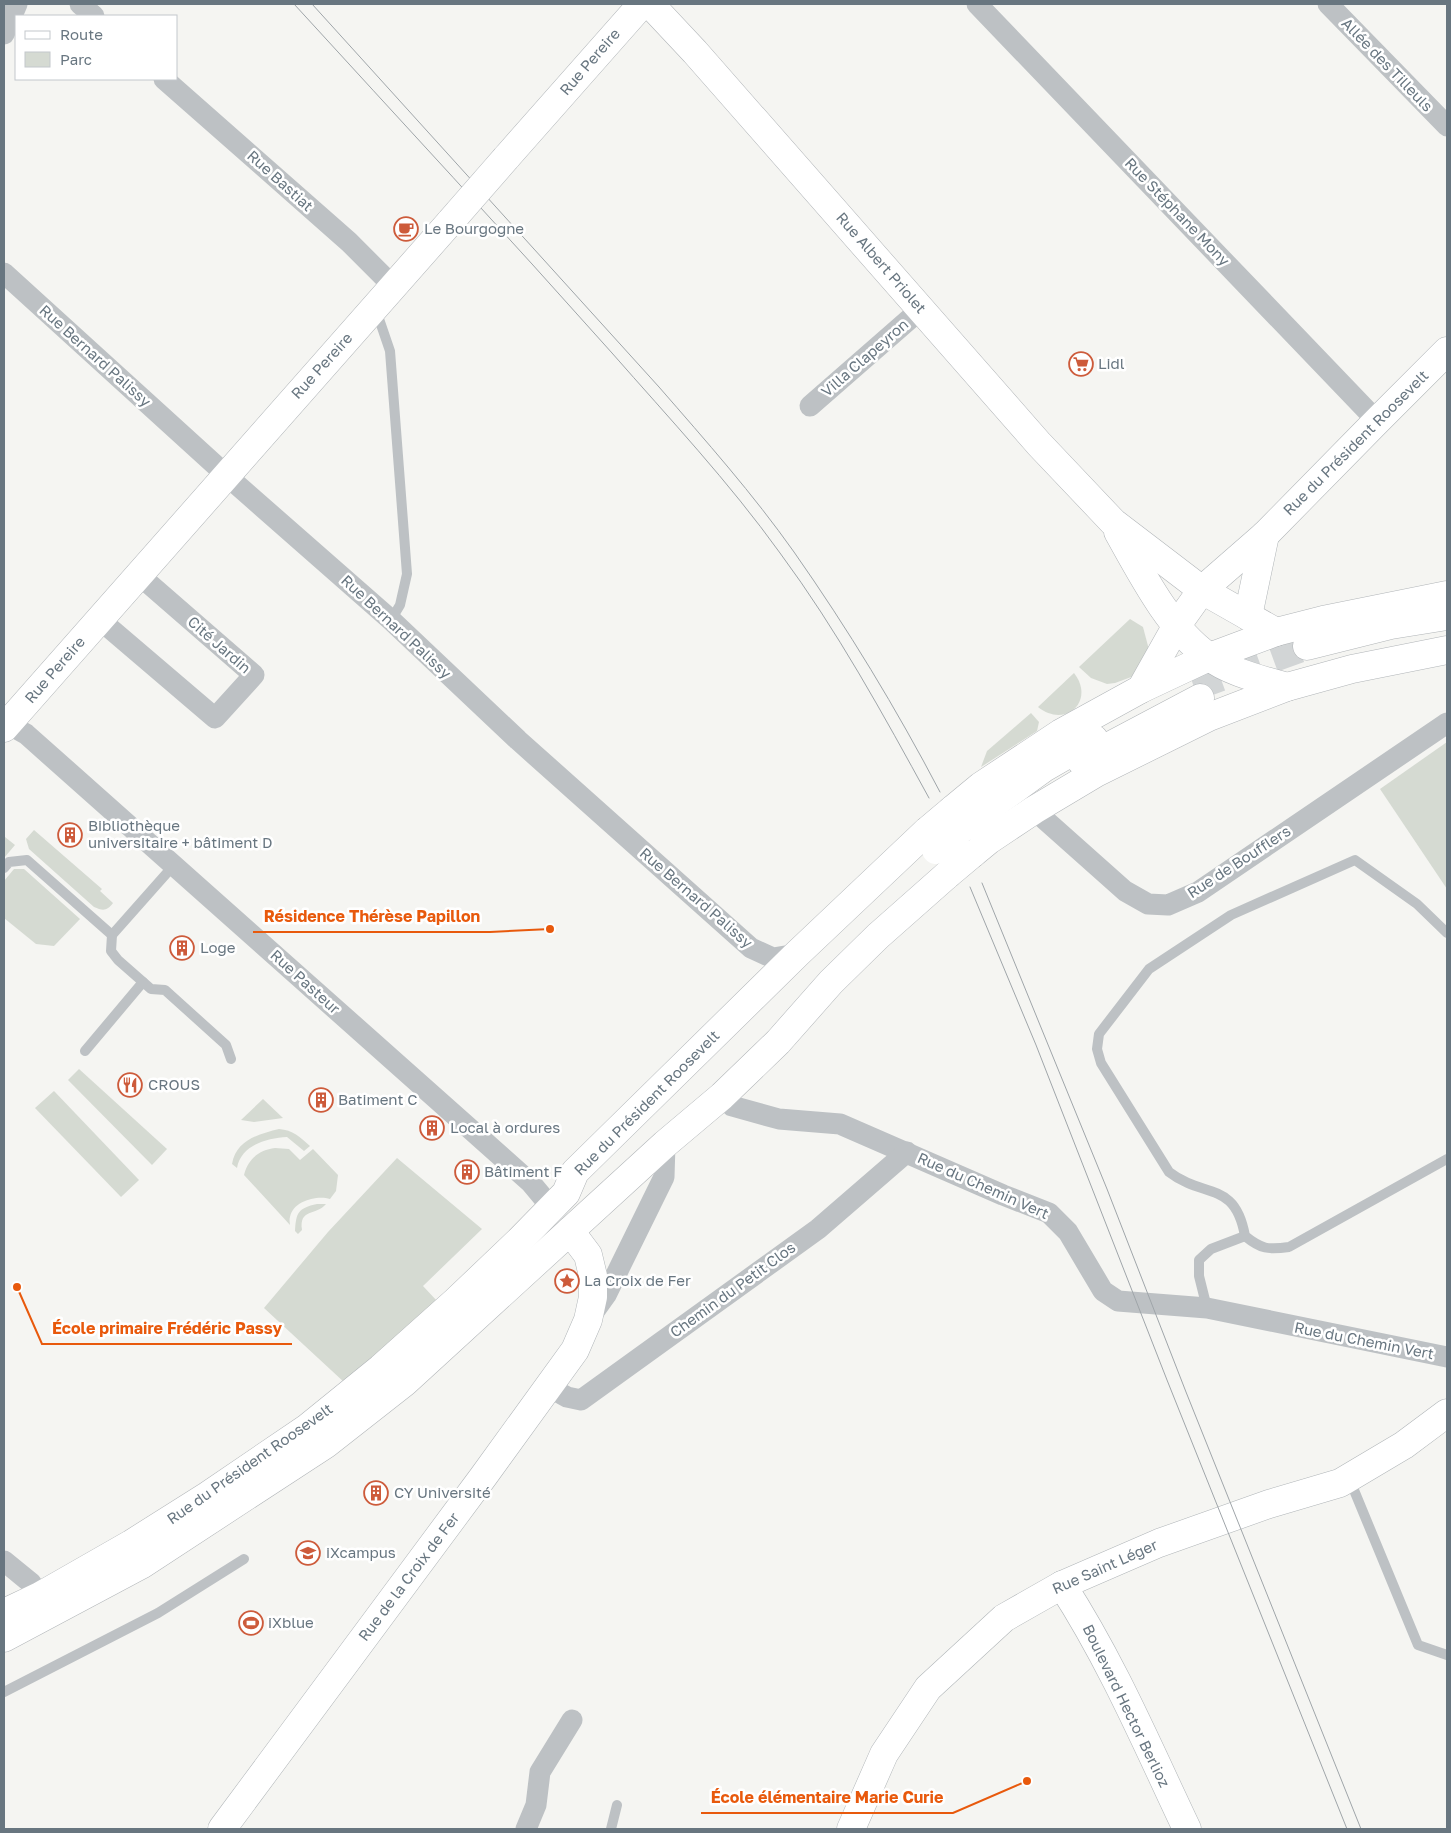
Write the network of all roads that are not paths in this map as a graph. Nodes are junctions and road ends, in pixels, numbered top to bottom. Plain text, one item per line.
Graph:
1 (17, 4) edge
2 (80, 4) edge
3 (642, 4) edge
4 (650, 4) edge
5 (977, 4) edge
6 (1328, 4) edge
7 (93, 15) edge
8 (4, 34) edge
9 (165, 80) edge
10 (1447, 126) edge
11 (4, 273) edge
12 (393, 286) junction
13 (375, 306) junction
14 (921, 309) junction
15 (1447, 352) edge
16 (810, 406) dead end
17 (1377, 420) junction
18 (226, 474) junction
19 (1113, 522) junction
20 (1265, 535) junction
21 (139, 575) junction
22 (1202, 590) junction
23 (1447, 595) edge
24 (1248, 616) junction
25 (1447, 616) edge
26 (100, 619) junction
27 (391, 620) junction
28 (1177, 624) junction
29 (1447, 628) edge
30 (1276, 632) junction
31 (1242, 644) junction
32 (1447, 650) edge
33 (1209, 658) junction
34 (1240, 673) junction
35 (1287, 687) junction
36 (1141, 689) junction
37 (1204, 700) junction
38 (1447, 723) edge
39 (6, 726) edge
40 (1034, 810) junction
41 (971, 848) junction
42 (938, 855) junction
43 (174, 865) junction
44 (4, 868) edge
45 (1447, 933) edge
46 (112, 935) junction
47 (797, 954) junction
48 (143, 982) junction
49 (85, 1051) dead end
50 (231, 1060) dead end
51 (722, 1096) junction
52 (665, 1144) junction
53 (907, 1152) junction
54 (1447, 1159) edge
55 (558, 1200) junction
56 (570, 1231) junction
57 (1245, 1236) junction
58 (1207, 1308) junction
59 (588, 1320) junction
60 (1447, 1357) edge
61 (549, 1387) junction
62 (1447, 1413) edge
63 (1349, 1478) junction
64 (244, 1559) dead end
65 (4, 1561) edge
66 (1062, 1585) junction
67 (40, 1596) junction
68 (4, 1613) edge
69 (4, 1638) edge
70 (1447, 1655) edge
71 (4, 1692) edge
72 (572, 1720) dead end
73 (617, 1805) dead end
74 (222, 1829) edge
75 (526, 1829) edge
76 (611, 1829) edge
77 (851, 1829) edge
78 (1187, 1829) edge

1 - 8 street
2 - 7 street
3 - 12 main road, Rue Pereire, bridge
4 - 14 main road, Rue Albert Priolet
5 - 17 street, Rue Stéphane Mony
6 - 10 street, Allée des Tilleuls
9 - 12 street, Rue Bastiat
11 - 18 street, Rue Bernard Palissy
12 - 13 main road, Rue Pereire
13 - 18 main road, Rue Pereire
13 - 27 lane
14 - 16 street, Villa Clapeyron
14 - 19 main road, Rue Albert Priolet
15 - 17 main road, Rue du Président Roosevelt
17 - 20 main road, Rue du Président Roosevelt
18 - 21 main road, Rue Pereire
18 - 27 street, Rue Bernard Palissy
19 - 22 main road, Rue Albert Priolet
19 - 28 main road, Rue Albert Priolet
20 - 22 main road, Rue du Président Roosevelt
20 - 24 main road
21 - 26 main road, Rue Pereire
21 - 26 street, Cité Jardin
22 - 24 main road, Rue Albert Priolet
22 - 28 main road
23 - 30 main road
24 - 30 main road, Rue Albert Priolet
24 - 31 main road
25 - 29 main road
26 - 39 main road, Rue Pereire
27 - 47 street, Rue Bernard Palissy
28 - 33 main road, Rue Albert Priolet
28 - 36 main road
30 - 31 main road
31 - 33 main road
31 - 34 main road
32 - 35 main road
33 - 34 main road, Rue Albert Priolet
33 - 36 main road, Rue du Président Roosevelt
34 - 35 main road, Rue Albert Priolet
34 - 37 main road
35 - 37 main road
36 - 42 main road, Rue du Président Roosevelt, bridge
37 - 40 main road
37 - 41 main road
37 - 42 main road, bridge
38 - 40 street, Rue de Boufflers
39 - 43 street, Rue Pasteur
40 - 41 main road
41 - 42 main road
42 - 47 main road, Rue du Président Roosevelt
42 - 51 main road, Rue du Président Roosevelt
42 - 52 main road
42 - 55 main road
43 - 46 lane
43 - 55 street, Rue Pasteur
44 - 46 lane
45 - 57 lane
46 - 48 lane
47 - 55 main road, Rue du Président Roosevelt
48 - 49 lane
48 - 50 lane
51 - 52 main road, Rue du Président Roosevelt
51 - 53 street, Rue du Chemin Vert
52 - 56 main road, Rue du Président Roosevelt
52 - 59 street, Rue de la Croix de Fer
53 - 58 street, Rue du Chemin Vert
53 - 61 street, Chemin du Petit Clos
54 - 57 lane
55 - 56 main road, Rue de la Croix de Fer
55 - 67 main road, Rue du Président Roosevelt
56 - 59 main road, Rue de la Croix de Fer
56 - 69 main road, Rue du Président Roosevelt
57 - 58 lane
58 - 60 street, Rue du Chemin Vert
59 - 61 main road, Rue de la Croix de Fer
61 - 74 main road, Rue de la Croix de Fer
62 - 63 main road, Rue Saint Léger
63 - 66 main road, Rue Saint Léger
63 - 70 lane
64 - 71 lane
65 - 67 street
66 - 77 main road, Rue Saint Léger
66 - 78 main road, Boulevard Hector Berlioz
67 - 68 main road, Rue du Président Roosevelt
72 - 75 street
73 - 76 lane

